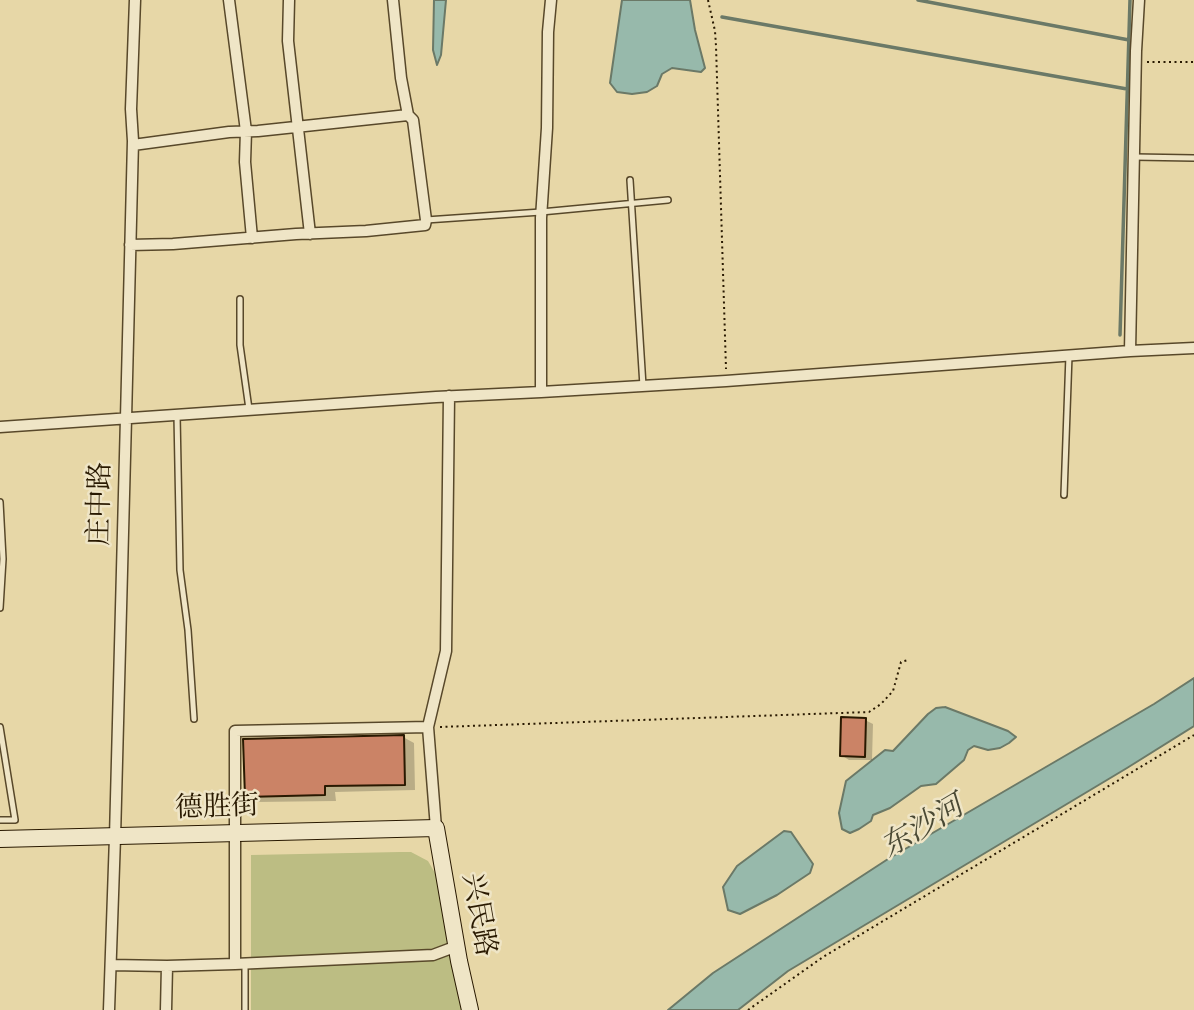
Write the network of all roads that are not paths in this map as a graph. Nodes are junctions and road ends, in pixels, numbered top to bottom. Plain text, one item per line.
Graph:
1 (135, 0) edge
2 (229, 0) edge
3 (289, 0) edge
4 (393, 0) edge
5 (551, 0) edge
6 (1139, 0) edge
7 (408, 115) junction
8 (299, 126) junction
9 (246, 131) junction
10 (133, 145) junction
11 (1134, 157) junction
12 (1194, 158) edge
13 (630, 180) dead end
14 (668, 200) dead end
15 (631, 204) junction
16 (541, 212) junction
17 (426, 220) junction
18 (310, 234) junction
19 (252, 238) junction
20 (130, 245) junction
21 (240, 299) dead end
22 (1194, 348) edge
23 (1129, 351) junction
24 (1069, 355) junction
25 (643, 386) junction
26 (541, 392) junction
27 (449, 396) junction
28 (249, 409) junction
29 (177, 414) junction
30 (126, 418) junction
31 (0, 428) edge
32 (1064, 495) dead end
33 (0, 502) edge
34 (0, 608) edge
35 (194, 719) dead end
36 (0, 727) edge
37 (428, 727) junction
38 (0, 820) edge
39 (436, 828) junction
40 (234, 834) junction
41 (115, 837) junction
42 (0, 839) edge
43 (457, 946) junction
44 (240, 964) junction
45 (111, 965) junction
46 (167, 966) junction
47 (109, 1010) edge
48 (166, 1010) edge
49 (245, 1010) edge
50 (470, 1010) edge

1 - 10 street, 庄中路
2 - 9 street
3 - 8 street
4 - 7 street
5 - 16 street
6 - 11 street
7 - 8 street
7 - 17 street
8 - 9 street
8 - 18 street
9 - 10 street
9 - 19 street
10 - 20 street, 庄中路
11 - 12 lane
11 - 23 street
13 - 15 lane
14 - 15 lane
15 - 16 lane
15 - 25 lane
16 - 17 lane
16 - 26 street
17 - 18 street
18 - 19 street
19 - 20 street
20 - 30 street, 庄中路
21 - 28 lane
22 - 23 street
23 - 24 street
24 - 25 street
24 - 32 lane
25 - 26 street
26 - 27 street
27 - 28 street
27 - 37 street
28 - 29 street
29 - 30 street
29 - 35 lane
30 - 31 street
30 - 41 street, 庄中路
33 - 34 lane
36 - 38 lane
37 - 39 street
37 - 40 street
39 - 40 street, 德胜街
39 - 43 street, 兴民路
40 - 41 street, 德胜街
40 - 44 street
41 - 42 street, 德胜街
41 - 45 street, 庄中路
43 - 44 street
43 - 50 street, 兴民路
44 - 46 street
44 - 49 lane
45 - 46 street
45 - 47 street, 庄中路
46 - 48 street

